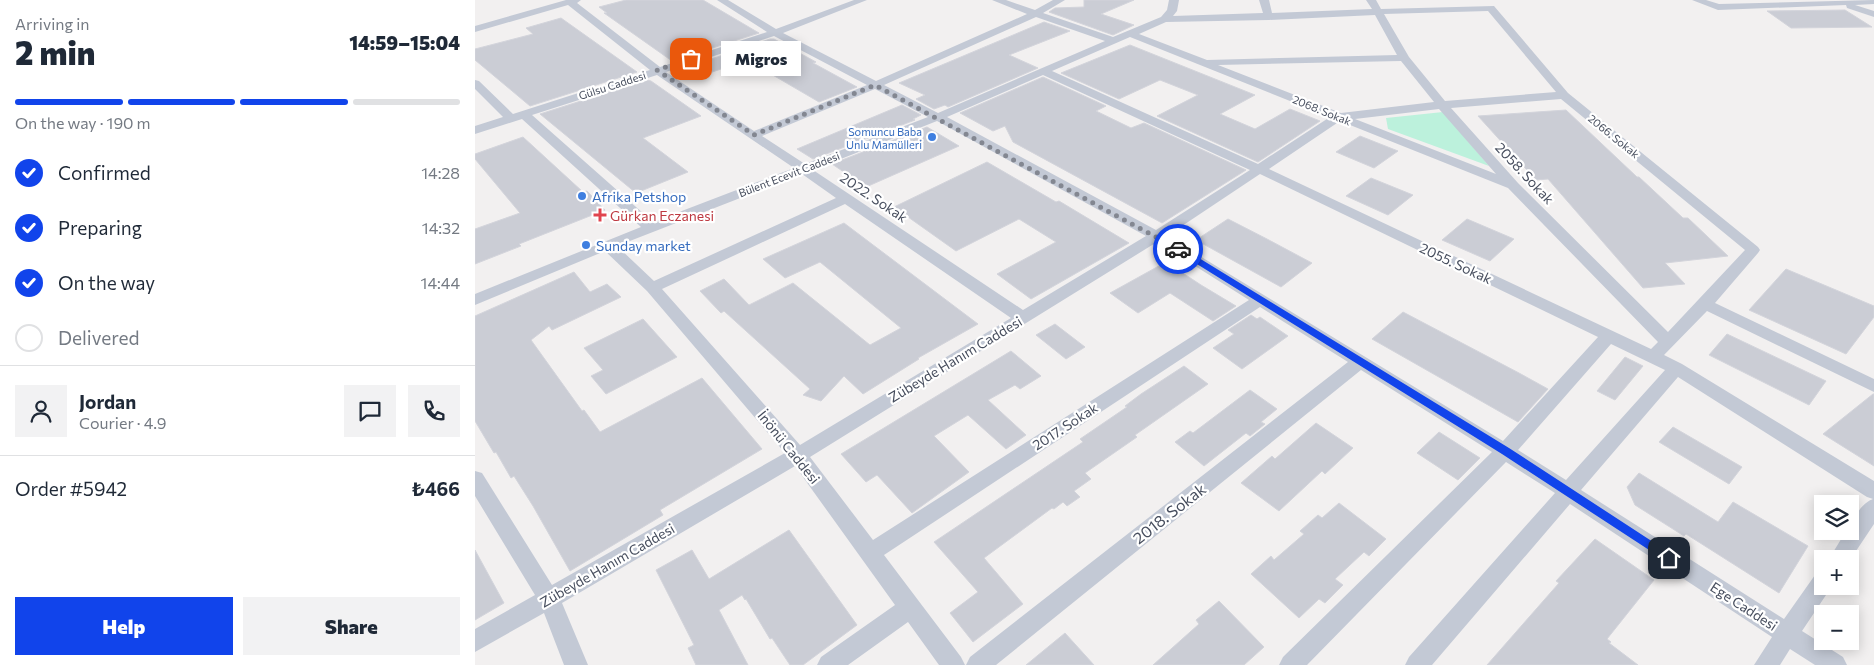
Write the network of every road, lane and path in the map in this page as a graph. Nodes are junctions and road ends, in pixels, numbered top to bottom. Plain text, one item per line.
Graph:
1 (722, 0) edge
2 (862, 0) edge
3 (997, 0) edge
4 (1060, 0) edge
5 (1174, 0) edge
6 (1265, 0) edge
7 (1371, 0) edge
8 (1697, 0) edge
9 (573, 1) edge
10 (1836, 1) edge
11 (1874, 1) edge
12 (1379, 12) junction
13 (1036, 13) junction
14 (1874, 14) edge
15 (1269, 17) junction
16 (1165, 19) junction
17 (475, 29) edge
18 (775, 33) junction
19 (1131, 34) junction
20 (1114, 41) junction
21 (1404, 58) junction
22 (1204, 63) junction
23 (657, 70) junction
24 (1042, 71) junction
25 (475, 83) edge
26 (875, 85) junction
27 (1564, 95) junction
28 (1442, 104) junction
29 (524, 114) junction
30 (938, 117) junction
31 (1339, 117) junction
32 (510, 118) junction
33 (475, 130) edge
34 (754, 135) junction
35 (803, 169) junction
36 (1259, 169) junction
37 (1513, 186) junction
38 (847, 198) junction
39 (651, 228) junction
40 (1157, 236) junction
41 (607, 245) junction
42 (652, 288) junction
43 (475, 300) edge
44 (1260, 300) junction
45 (1705, 304) junction
46 (1023, 318) junction
47 (1609, 335) junction
48 (1667, 341) junction
49 (1653, 357) junction
50 (1360, 362) junction
51 (1676, 368) junction
52 (1874, 386) edge
53 (1505, 451) junction
54 (798, 455) junction
55 (475, 479) edge
56 (1874, 490) edge
57 (1569, 493) junction
58 (1874, 507) edge
59 (1845, 550) edge
60 (870, 553) junction
61 (1814, 595) edge
62 (549, 599) junction
63 (910, 607) junction
64 (1787, 634) junction
65 (475, 641) edge
66 (576, 665) edge
67 (829, 665) edge
68 (953, 665) edge
69 (978, 665) edge
70 (1291, 665) edge
71 (1417, 665) edge
72 (1766, 665) edge
73 (1835, 665) edge

1 - 18 street, Ege Caddesi
2 - 18 street, Gülsu Caddesi
3 - 13 street
4 - 13 street
5 - 16 street
6 - 15 street
7 - 12 street, 2058. Sokak
8 - 10 street
9 - 17 street
9 - 23 street, 2022. Sokak
10 - 11 street
10 - 14 street
12 - 15 street
12 - 21 street, 2058. Sokak
12 - 27 street, 2066. Sokak
13 - 20 street
13 - 26 street
15 - 16 street
16 - 19 street, Bülent Ecevit Caddesi
18 - 23 street, Gülsu Caddesi
18 - 26 street, Ege Caddesi
19 - 20 street, Bülent Ecevit Caddesi
19 - 22 street, 2068. Sokak
20 - 24 street, Bülent Ecevit Caddesi
21 - 22 street
21 - 28 street, 2058. Sokak
22 - 31 street, 2068. Sokak
23 - 29 street, Gülsu Caddesi
23 - 34 street, 2022. Sokak
24 - 30 street, Bülent Ecevit Caddesi
24 - 36 street, 2055. Sokak
25 - 32 street
26 - 30 street, Ege Caddesi
26 - 34 street
27 - 28 street
27 - 45 street, 2066. Sokak
28 - 31 street, Zübeyde Hanım Caddesi
28 - 37 street, 2058. Sokak
29 - 32 street, Gülsu Caddesi
29 - 39 street
30 - 35 street, Bülent Ecevit Caddesi
30 - 40 street, Ege Caddesi
31 - 36 street, Zübeyde Hanım Caddesi
31 - 37 street, 2068. Sokak
32 - 33 street, Gülsu Caddesi
34 - 35 street, 2022. Sokak
35 - 38 street, 2022. Sokak
35 - 39 street, Bülent Ecevit Caddesi
36 - 40 street, Zübeyde Hanım Caddesi
36 - 47 street, 2055. Sokak
37 - 48 street, 2058. Sokak
38 - 42 street
38 - 46 street, 2022. Sokak
39 - 41 street, Bülent Ecevit Caddesi
40 - 44 street, Ege Caddesi
40 - 46 street, Zübeyde Hanım Caddesi
41 - 42 street, İnönü Caddesi
41 - 43 street, Bülent Ecevit Caddesi
42 - 54 street, İnönü Caddesi
44 - 50 street, Ege Caddesi
44 - 60 street, 2017. Sokak
45 - 48 street
45 - 52 street
46 - 54 street, Zübeyde Hanım Caddesi
47 - 49 street, 2055. Sokak
47 - 53 street
48 - 49 street
49 - 51 street, 2055. Sokak
50 - 53 street, Ege Caddesi
50 - 69 street, 2018. Sokak
51 - 56 street, 2055. Sokak
51 - 57 street
53 - 57 street, Ege Caddesi
53 - 70 street
54 - 60 street, İnönü Caddesi
54 - 62 street, Zübeyde Hanım Caddesi
55 - 62 street
57 - 64 street, Ege Caddesi
57 - 71 street
58 - 59 street
60 - 63 street, İnönü Caddesi
61 - 64 street
62 - 65 street, Zübeyde Hanım Caddesi
62 - 66 street
63 - 67 street
63 - 68 street, İnönü Caddesi
64 - 72 street
64 - 73 street, Ege Caddesi

